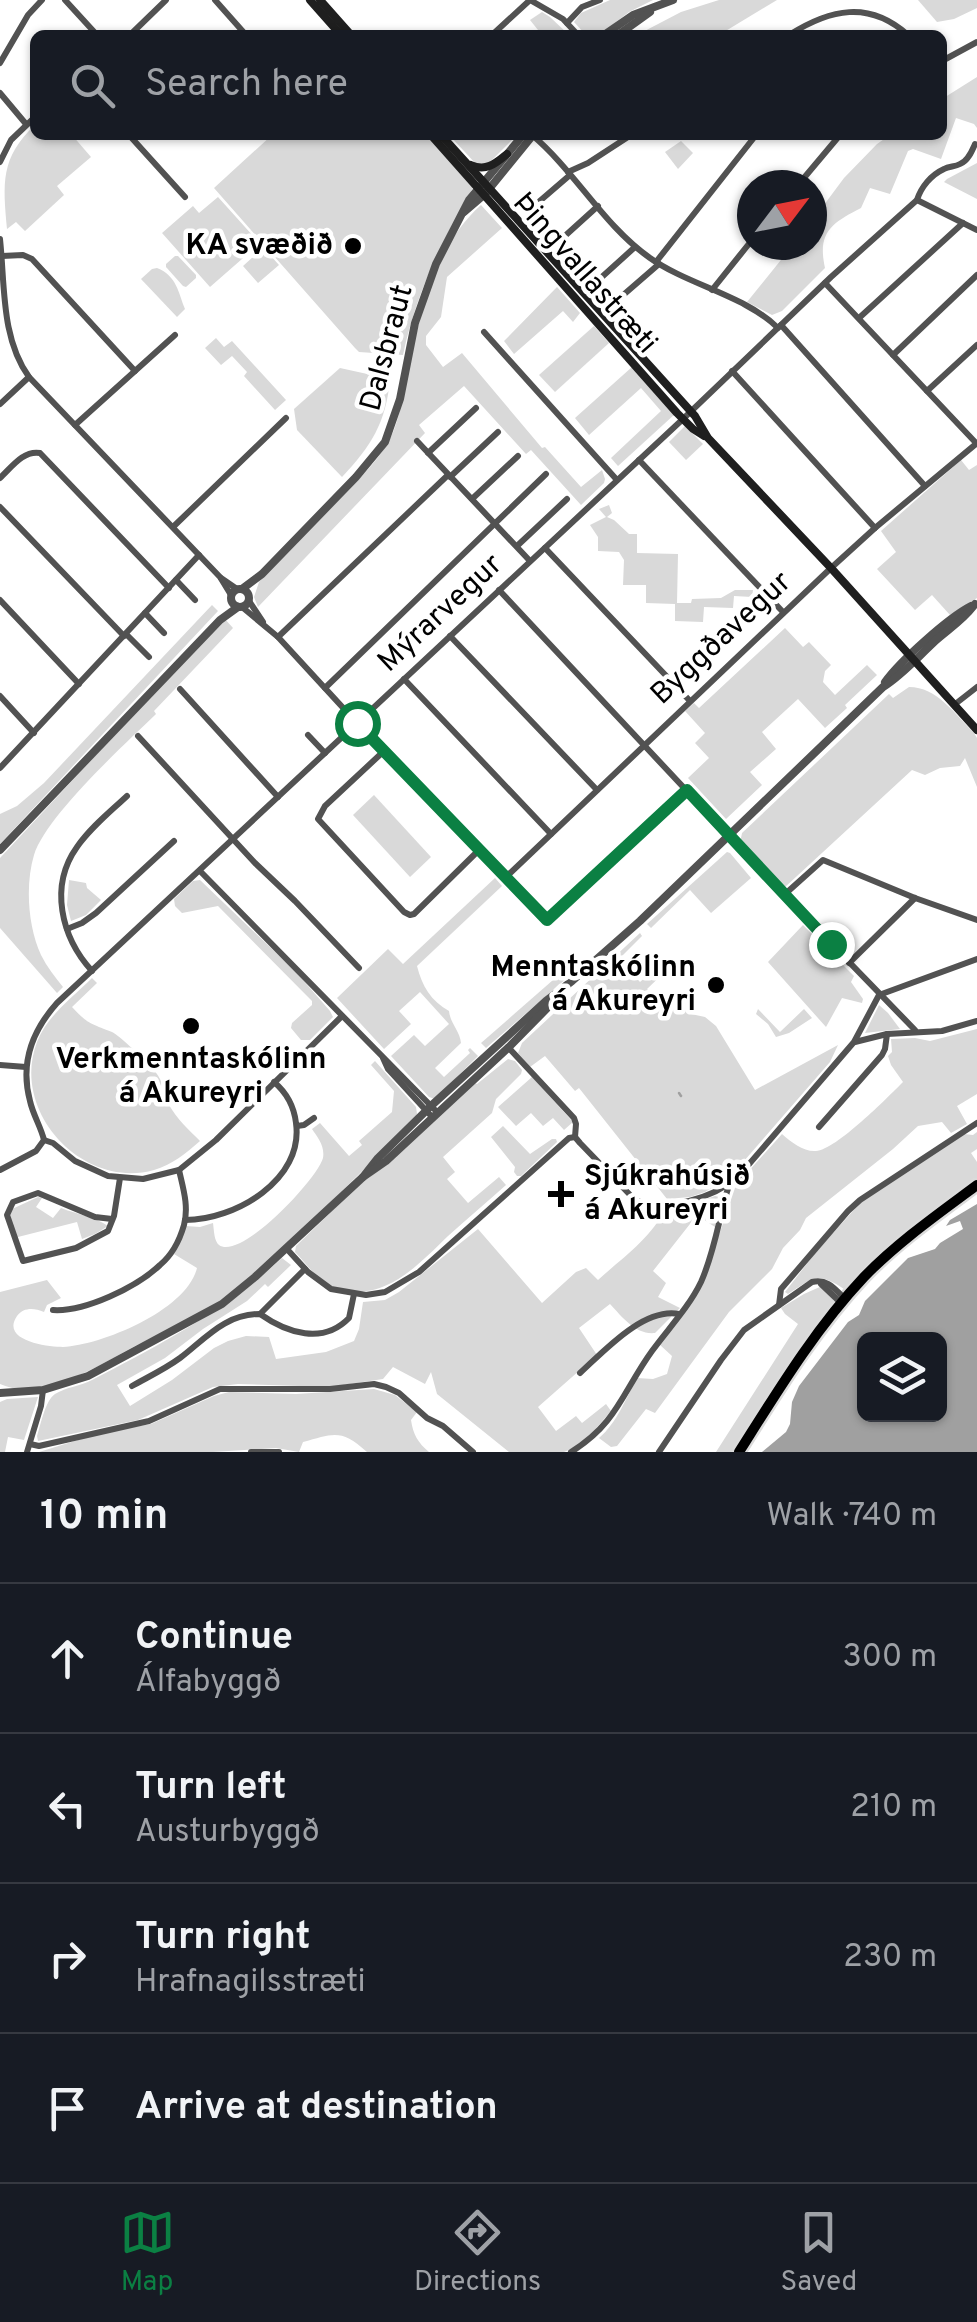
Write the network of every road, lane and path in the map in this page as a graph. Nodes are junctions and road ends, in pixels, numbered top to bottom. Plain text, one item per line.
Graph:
1 (42, 0) edge
2 (65, 0) edge
3 (166, 0) edge
4 (215, 0) edge
5 (530, 0) edge
6 (600, 0) edge
7 (673, 0) edge
8 (317, 1) edge
9 (658, 6) junction
10 (566, 22) junction
11 (92, 30) edge
12 (135, 30) edge
13 (242, 30) edge
14 (338, 30) edge
15 (347, 30) edge
16 (497, 30) edge
17 (573, 30) edge
18 (611, 30) edge
19 (625, 30) edge
20 (798, 30) edge
21 (901, 30) edge
22 (977, 42) edge
23 (947, 59) edge
24 (0, 62) edge
25 (0, 93) edge
26 (30, 121) edge
27 (26, 124) junction
28 (134, 140) edge
29 (436, 140) edge
30 (445, 140) edge
31 (519, 140) edge
32 (527, 140) edge
33 (537, 140) edge
34 (624, 140) edge
35 (752, 140) edge
36 (836, 140) edge
37 (975, 144) edge
38 (507, 154) junction
39 (463, 160) junction
40 (0, 162) edge
41 (811, 170) edge
42 (569, 174) junction
43 (484, 188) junction
44 (186, 197) dead end
45 (917, 200) junction
46 (598, 206) junction
47 (527, 212) dead end
48 (963, 223) junction
49 (977, 230) edge
50 (0, 239) edge
51 (556, 244) dead end
52 (635, 247) junction
53 (2, 256) edge
54 (737, 259) edge
55 (658, 263) junction
56 (977, 275) edge
57 (825, 282) junction
58 (592, 285) dead end
59 (712, 290) junction
60 (614, 304) dead end
61 (858, 318) junction
62 (779, 327) junction
63 (484, 332) dead end
64 (175, 334) dead end
65 (977, 344) edge
66 (893, 355) junction
67 (135, 371) junction
68 (732, 372) junction
69 (30, 377) junction
70 (927, 391) junction
71 (0, 404) edge
72 (476, 408) dead end
73 (687, 415) junction
74 (286, 418) dead end
75 (75, 424) junction
76 (498, 432) dead end
77 (417, 441) dead end
78 (977, 444) edge
79 (428, 453) junction
80 (518, 456) dead end
81 (639, 460) junction
82 (546, 474) dead end
83 (449, 476) junction
84 (0, 478) edge
85 (618, 480) junction
86 (925, 486) junction
87 (472, 499) junction
88 (567, 499) dead end
89 (0, 507) edge
90 (496, 524) junction
91 (173, 527) junction
92 (875, 528) junction
93 (516, 546) junction
94 (544, 548) junction
95 (199, 555) junction
96 (530, 561) junction
97 (831, 568) junction
98 (176, 580) junction
99 (169, 588) junction
100 (499, 590) junction
101 (240, 598) junction
102 (0, 600) edge
103 (196, 600) dead end
104 (976, 604) edge
105 (784, 612) junction
106 (146, 613) junction
107 (164, 633) dead end
108 (125, 635) junction
109 (450, 636) junction
110 (278, 637) junction
111 (148, 656) dead end
112 (912, 658) junction
113 (404, 679) junction
114 (79, 684) junction
115 (324, 688) junction
116 (977, 688) edge
117 (180, 690) dead end
118 (0, 696) edge
119 (690, 701) junction
120 (954, 704) junction
121 (357, 723) junction
122 (977, 730) edge
123 (34, 733) junction
124 (308, 735) dead end
125 (138, 736) dead end
126 (644, 744) junction
127 (384, 751) junction
128 (325, 753) junction
129 (0, 768) edge
130 (598, 790) junction
131 (687, 790) junction
132 (127, 796) dead end
133 (278, 797) junction
134 (551, 834) junction
135 (729, 836) junction
136 (174, 840) dead end
137 (233, 840) junction
138 (0, 850) edge
139 (480, 850) junction
140 (200, 871) junction
141 (506, 877) junction
142 (784, 895) junction
143 (914, 898) junction
144 (977, 920) edge
145 (66, 929) junction
146 (977, 959) edge
147 (849, 963) junction
148 (359, 968) dead end
149 (92, 971) junction
150 (880, 995) junction
151 (342, 1016) junction
152 (977, 1021) edge
153 (915, 1030) junction
154 (888, 1034) junction
155 (854, 1042) junction
156 (506, 1044) junction
157 (0, 1064) edge
158 (26, 1067) junction
159 (274, 1082) junction
160 (432, 1112) junction
161 (314, 1118) dead end
162 (977, 1123) edge
163 (296, 1126) junction
164 (820, 1126) dead end
165 (575, 1137) junction
166 (44, 1140) junction
167 (0, 1170) edge
168 (178, 1170) junction
169 (120, 1178) junction
170 (730, 1184) junction
171 (977, 1187) edge
172 (112, 1219) junction
173 (185, 1220) junction
174 (286, 1248) junction
175 (305, 1269) junction
176 (354, 1294) junction
177 (843, 1301) junction
178 (779, 1305) junction
179 (53, 1310) dead end
180 (260, 1314) junction
181 (679, 1314) junction
182 (580, 1373) dead end
183 (132, 1386) dead end
184 (43, 1390) junction
185 (0, 1393) edge
186 (29, 1448) edge
187 (252, 1452) edge
188 (279, 1452) edge
189 (472, 1452) edge
190 (571, 1452) edge
191 (659, 1452) edge
192 (738, 1452) edge

1 - 24 street
2 - 11 street
3 - 12 street
4 - 13 street
5 - 10 street
5 - 16 street
6 - 10 street
7 - 9 street
8 - 14 main road
8 - 15 main road
9 - 18 street
9 - 19 street
10 - 17 street
20 - 21 street
22 - 23 street
25 - 27 street
26 - 27 street
27 - 40 street
28 - 44 street
29 - 43 main road, Þingvallastræti
30 - 39 main road, Þingvallastræti
31 - 38 street, Dalsbraut
32 - 43 street, Dalsbraut
33 - 42 street
34 - 42 street
35 - 55 street
36 - 41 street
37 - 45 street, Mýrarvegur
38 - 39 main road
38 - 43 street, Dalsbraut
39 - 43 main road, Þingvallastræti
42 - 46 street
42 - 47 street
43 - 73 main road, Þingvallastræti
43 - 101 street, Dalsbraut
45 - 48 street
45 - 57 street, Mýrarvegur
46 - 51 street
46 - 52 street
48 - 49 street
48 - 61 street
50 - 53 street
52 - 55 street
52 - 58 street
53 - 67 street
53 - 69 street
54 - 59 street
55 - 59 street
55 - 60 street
56 - 66 street
57 - 61 street
57 - 62 street, Mýrarvegur
59 - 62 street
61 - 66 street
62 - 68 street, Mýrarvegur
62 - 86 street
63 - 85 street
64 - 67 street
65 - 70 street
66 - 70 street
67 - 75 street
68 - 73 street, Mýrarvegur
68 - 92 street
69 - 71 street
69 - 75 street
70 - 78 street
72 - 79 street
73 - 81 street, Mýrarvegur
73 - 97 main road, Þingvallastræti
74 - 91 street
75 - 91 street
76 - 83 street
77 - 79 street
78 - 86 street, Byggðavegur
79 - 83 street
80 - 87 street
81 - 85 street, Mýrarvegur
81 - 105 street
82 - 90 street
83 - 87 street
83 - 110 street
84 - 99 street
85 - 94 street, Mýrarvegur
86 - 92 street, Byggðavegur
87 - 90 street
88 - 93 street
89 - 108 street
90 - 93 street
90 - 115 street
91 - 95 street
92 - 97 street, Byggðavegur
93 - 96 street
94 - 96 street, Mýrarvegur
94 - 119 street
95 - 98 street
95 - 101 street
96 - 100 street, Mýrarvegur
97 - 105 street, Byggðavegur
97 - 112 main road, Þingvallastræti
98 - 99 street
98 - 103 street
99 - 106 street
100 - 109 street, Mýrarvegur
100 - 126 street
101 - 110 street
101 - 138 street, Dalsbraut
102 - 114 street
104 - 112 street
105 - 119 street, Byggðavegur
106 - 107 street
106 - 108 street
108 - 111 street
108 - 114 street
109 - 113 street, Mýrarvegur
109 - 130 street
110 - 115 street
112 - 120 main road, Þingvallastræti
112 - 135 street
113 - 121 street, Mýrarvegur
113 - 134 street
114 - 123 street
115 - 121 street
116 - 120 street
117 - 133 street
118 - 123 street
119 - 126 street, Byggðavegur
120 - 122 main road, Þingvallastræti
121 - 127 street
121 - 128 street, Mýrarvegur
123 - 129 street
124 - 128 street
125 - 137 street
126 - 130 street, Byggðavegur
126 - 131 street
127 - 139 street
127 - 139 street
128 - 133 street, Mýrarvegur
130 - 134 street, Byggðavegur
131 - 135 street
131 - 141 street
132 - 145 street
133 - 137 street, Mýrarvegur
134 - 141 street, Byggðavegur
135 - 142 street
135 - 156 street
136 - 145 street
137 - 140 street, Mýrarvegur
137 - 148 street
139 - 141 street
140 - 149 street, Mýrarvegur
140 - 151 street
142 - 143 street
142 - 147 street
143 - 144 street
143 - 147 street
145 - 149 street
146 - 150 street
147 - 150 street
149 - 158 street, Mýrarvegur
150 - 153 street
150 - 155 street
151 - 159 street
151 - 160 street
152 - 153 street
153 - 154 street
154 - 155 street
154 - 164 street
155 - 170 street
156 - 160 street
156 - 165 street
157 - 158 street
158 - 166 street
159 - 163 street
159 - 168 street
160 - 174 street
161 - 163 street
162 - 178 street
163 - 173 street
165 - 170 street
165 - 176 street
166 - 167 street
166 - 169 street
168 - 169 street
168 - 173 street
169 - 172 street
170 - 181 street
171 - 177 highway
172 - 172 street
173 - 179 street
174 - 175 street
174 - 184 street
175 - 176 street
175 - 180 street
176 - 180 street
177 - 178 street
177 - 192 highway
178 - 191 street
180 - 183 street
181 - 182 street
181 - 190 street
184 - 185 street
184 - 186 street
186 - 189 street
187 - 188 street

